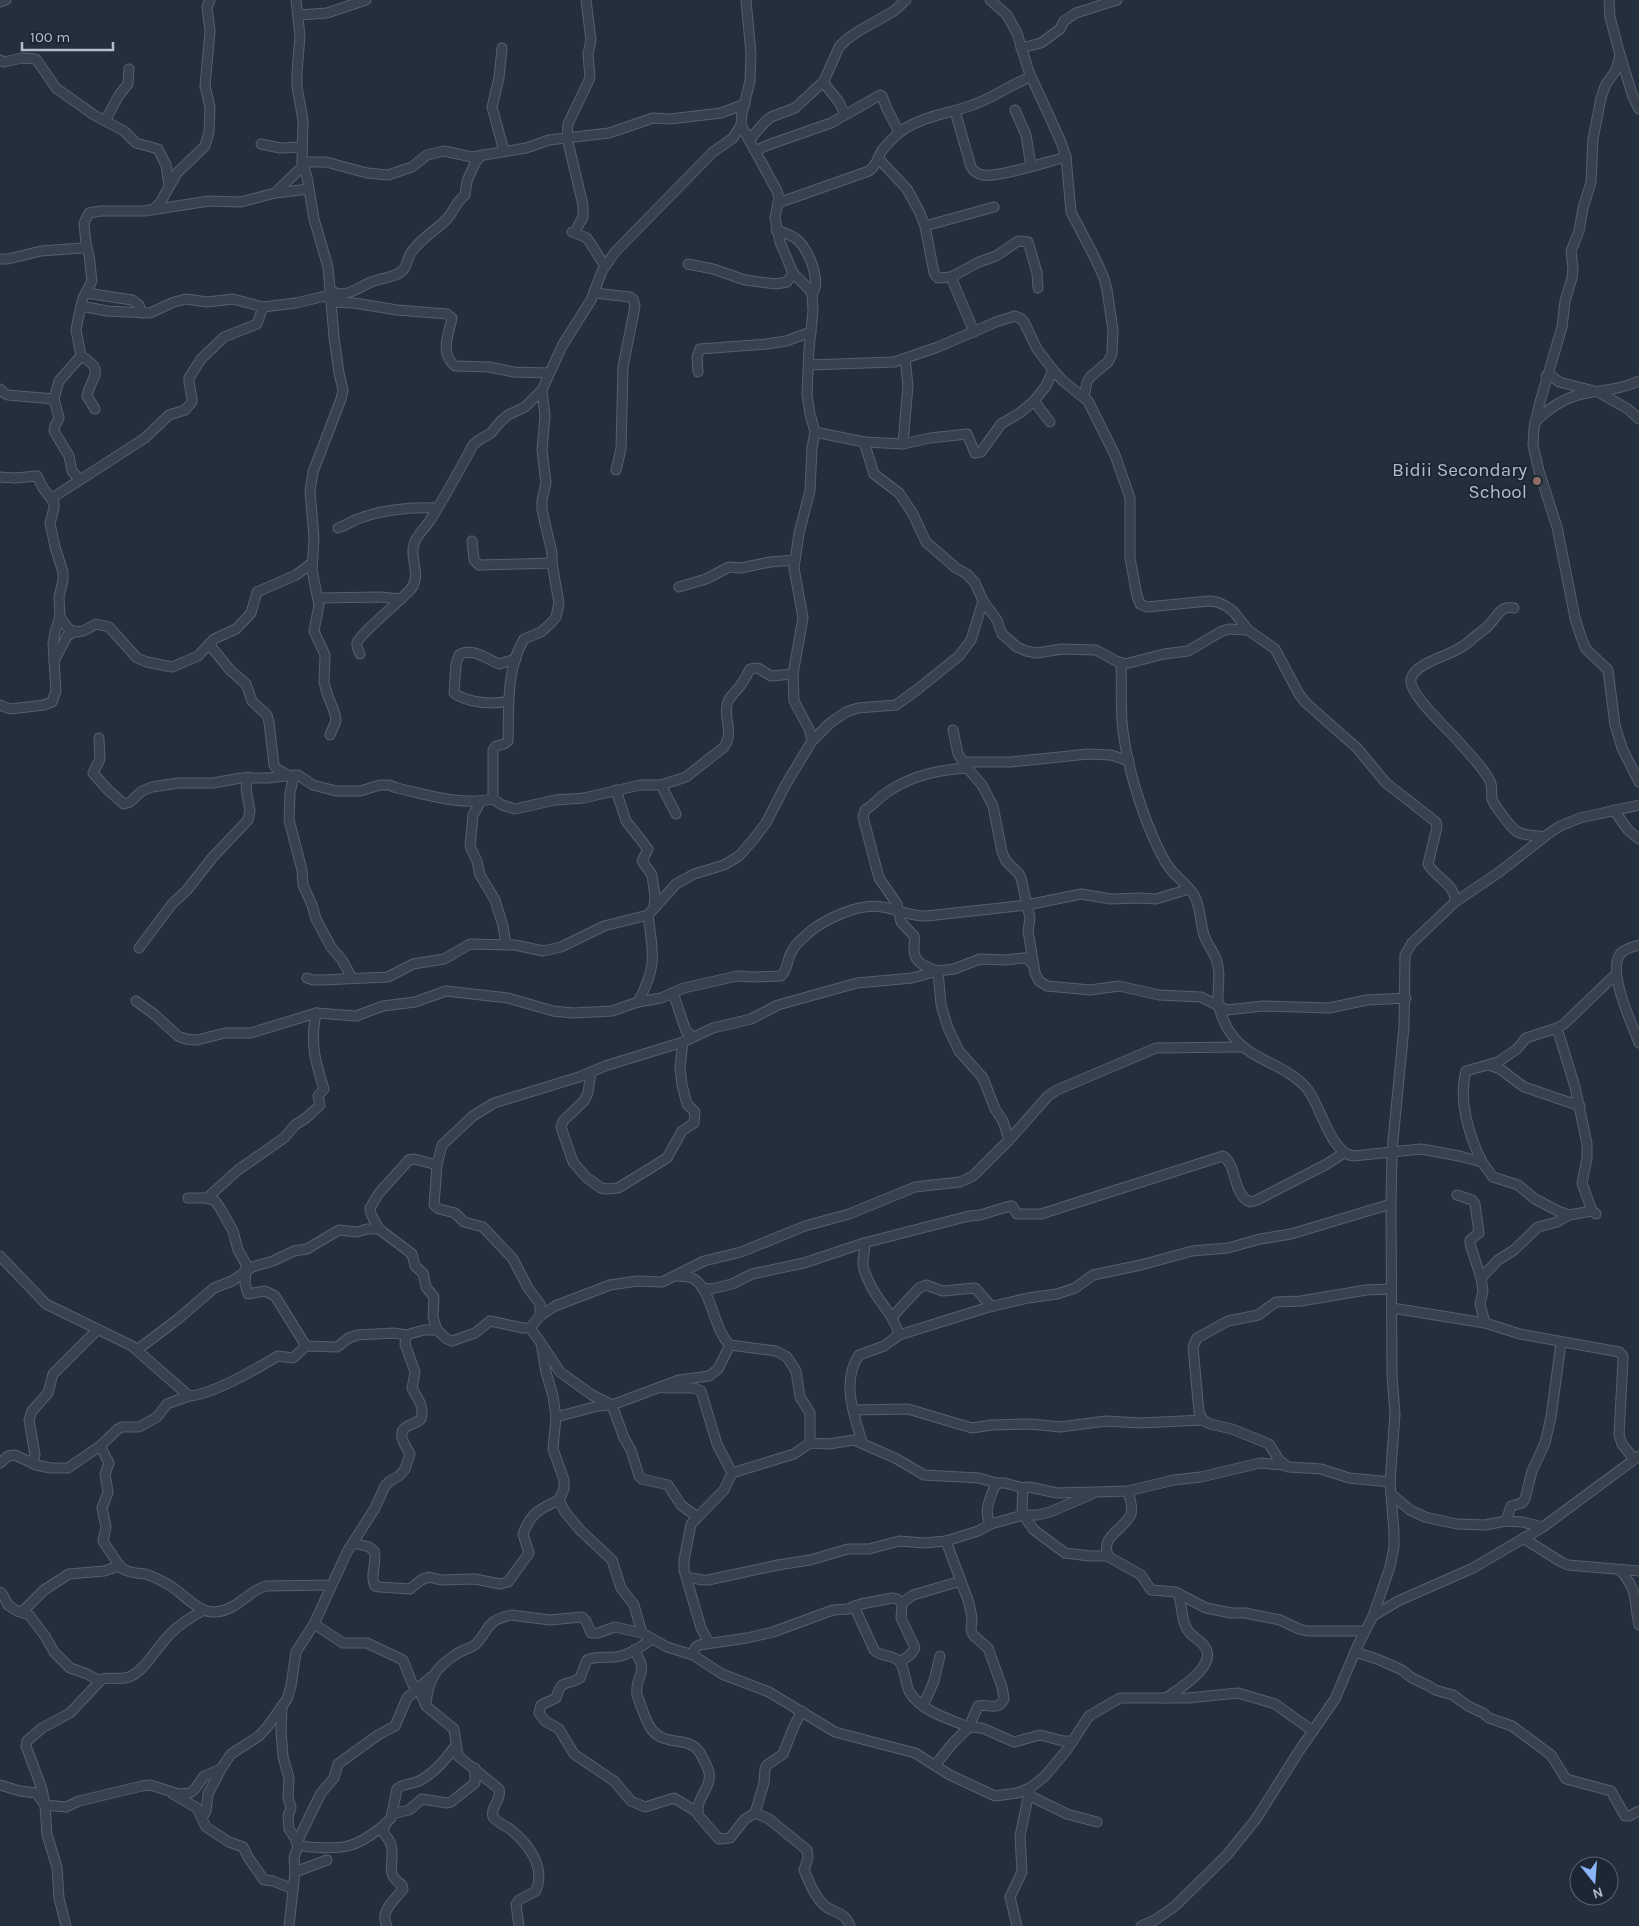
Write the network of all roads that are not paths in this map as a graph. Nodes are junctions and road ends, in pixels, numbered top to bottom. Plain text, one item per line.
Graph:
1 (6, 0) edge
2 (210, 0) edge
3 (296, 0) edge
4 (366, 0) edge
5 (586, 0) edge
6 (746, 0) edge
7 (906, 0) edge
8 (990, 0) edge
9 (1117, 0) edge
10 (1608, 0) edge
11 (0, 2) edge
12 (299, 15) junction
13 (502, 48) dead end
14 (1021, 48) junction
15 (1620, 55) junction
16 (0, 60) edge
17 (129, 69) dead end
18 (1031, 76) junction
19 (823, 82) junction
20 (745, 104) junction
21 (1639, 109) edge
22 (1014, 110) dead end
23 (955, 111) junction
24 (845, 115) junction
25 (105, 121) junction
26 (742, 126) junction
27 (899, 132) junction
28 (567, 138) junction
29 (749, 140) junction
30 (261, 144) dead end
31 (302, 147) junction
32 (504, 151) junction
33 (755, 152) junction
34 (482, 155) junction
35 (1066, 157) junction
36 (878, 158) junction
37 (302, 164) junction
38 (1031, 166) junction
39 (169, 186) junction
40 (309, 189) junction
41 (275, 193) junction
42 (778, 203) junction
43 (994, 207) dead end
44 (154, 210) junction
45 (925, 226) junction
46 (776, 230) junction
47 (86, 244) junction
48 (0, 259) edge
49 (688, 264) dead end
50 (605, 266) junction
51 (793, 273) junction
52 (951, 277) junction
53 (1038, 288) dead end
54 (86, 293) junction
55 (595, 293) junction
56 (812, 294) junction
57 (332, 296) junction
58 (81, 306) junction
59 (262, 307) junction
60 (142, 313) junction
61 (811, 332) junction
62 (974, 332) junction
63 (81, 356) junction
64 (905, 359) junction
65 (809, 365) junction
66 (1052, 370) junction
67 (698, 372) dead end
68 (549, 373) junction
69 (1546, 376) junction
70 (1639, 381) edge
71 (0, 388) edge
72 (542, 390) junction
73 (1598, 392) junction
74 (1084, 397) junction
75 (54, 399) junction
76 (1034, 401) junction
77 (95, 408) dead end
78 (1639, 419) edge
79 (1050, 422) dead end
80 (1535, 422) junction
81 (815, 432) junction
82 (864, 442) junction
83 (903, 444) junction
84 (616, 470) dead end
85 (0, 477) edge
86 (80, 480) junction
87 (52, 498) junction
88 (436, 508) junction
89 (338, 528) dead end
90 (472, 541) dead end
91 (795, 560) junction
92 (312, 563) junction
93 (552, 563) junction
94 (679, 587) dead end
95 (318, 598) junction
96 (401, 600) junction
97 (983, 600) junction
98 (1514, 608) dead end
99 (60, 618) junction
100 (1248, 630) junction
101 (75, 631) junction
102 (209, 644) junction
103 (360, 654) dead end
104 (516, 659) junction
105 (54, 661) junction
106 (1121, 663) junction
107 (793, 674) junction
108 (508, 701) junction
109 (0, 705) edge
110 (953, 730) dead end
111 (330, 735) dead end
112 (99, 738) dead end
113 (812, 741) junction
114 (1129, 761) junction
115 (965, 765) junction
116 (291, 775) junction
117 (248, 777) junction
118 (1639, 782) edge
119 (660, 785) junction
120 (616, 790) junction
121 (493, 799) junction
122 (481, 802) junction
123 (1639, 805) edge
124 (1614, 810) junction
125 (676, 814) dead end
126 (1544, 837) junction
127 (1639, 839) edge
128 (1189, 889) junction
129 (1455, 902) junction
130 (1027, 905) junction
131 (651, 911) junction
132 (899, 912) junction
133 (506, 945) junction
134 (1639, 945) edge
135 (139, 948) dead end
136 (1034, 965) junction
137 (938, 970) junction
138 (1616, 974) junction
139 (307, 978) dead end
140 (352, 978) junction
141 (673, 993) junction
142 (1406, 998) junction
143 (136, 1001) dead end
144 (638, 1002) junction
145 (1220, 1007) junction
146 (316, 1013) junction
147 (1557, 1028) junction
148 (693, 1037) junction
149 (683, 1042) junction
150 (1639, 1043) edge
151 (1241, 1047) junction
152 (1489, 1065) junction
153 (592, 1072) junction
154 (1580, 1106) junction
155 (1009, 1140) junction
156 (1392, 1151) junction
157 (1344, 1153) junction
158 (1482, 1162) junction
159 (437, 1165) junction
160 (1457, 1195) dead end
161 (188, 1198) dead end
162 (207, 1198) junction
163 (1390, 1204) junction
164 (1569, 1215) junction
165 (379, 1230) junction
166 (864, 1243) junction
167 (0, 1256) edge
168 (247, 1271) junction
169 (676, 1276) junction
170 (1481, 1278) junction
171 (702, 1288) junction
172 (1391, 1289) junction
173 (992, 1307) junction
174 (1392, 1308) junction
175 (540, 1316) junction
176 (892, 1317) junction
177 (1485, 1323) junction
178 (530, 1328) junction
179 (97, 1330) junction
180 (437, 1330) junction
181 (406, 1335) junction
182 (899, 1335) junction
183 (1562, 1342) junction
184 (541, 1343) junction
185 (730, 1345) junction
186 (306, 1346) junction
187 (137, 1350) junction
188 (657, 1388) junction
189 (189, 1396) junction
190 (612, 1405) junction
191 (853, 1410) junction
192 (556, 1417) junction
193 (1203, 1420) junction
194 (862, 1442) junction
195 (810, 1443) junction
196 (100, 1446) junction
197 (1636, 1457) edge
198 (0, 1463) edge
199 (32, 1463) junction
200 (1283, 1464) junction
201 (732, 1473) junction
202 (1390, 1482) junction
203 (996, 1484) junction
204 (1023, 1488) junction
205 (1099, 1491) junction
206 (1128, 1491) junction
207 (1391, 1494) junction
208 (559, 1500) junction
209 (1023, 1515) junction
210 (697, 1517) junction
211 (1506, 1520) junction
212 (991, 1524) junction
213 (1542, 1527) junction
214 (1523, 1538) junction
215 (946, 1541) junction
216 (353, 1543) junction
217 (1107, 1556) junction
218 (119, 1566) junction
219 (1621, 1570) junction
220 (1639, 1571) edge
221 (687, 1578) junction
222 (961, 1581) junction
223 (331, 1585) junction
224 (0, 1592) edge
225 (1178, 1593) junction
226 (902, 1603) junction
227 (854, 1606) junction
228 (204, 1610) junction
229 (22, 1612) junction
230 (1374, 1616) junction
231 (314, 1624) junction
232 (1639, 1625) edge
233 (1365, 1631) junction
234 (642, 1633) junction
235 (652, 1638) junction
236 (709, 1643) junction
237 (634, 1650) junction
238 (1355, 1652) junction
239 (693, 1655) junction
240 (940, 1656) dead end
241 (900, 1662) junction
242 (431, 1677) junction
243 (100, 1681) junction
244 (416, 1688) junction
245 (1166, 1699) junction
246 (426, 1706) junction
247 (923, 1706) junction
248 (282, 1707) junction
249 (802, 1711) junction
250 (969, 1727) junction
251 (1313, 1731) junction
252 (1073, 1741) junction
253 (456, 1745) junction
254 (935, 1765) junction
255 (476, 1768) junction
256 (221, 1769) junction
257 (0, 1785) edge
258 (171, 1792) junction
259 (1029, 1792) junction
260 (46, 1805) junction
261 (1639, 1811) edge
262 (697, 1812) junction
263 (755, 1813) junction
264 (392, 1814) junction
265 (202, 1818) junction
266 (1097, 1822) dead end
267 (386, 1823) junction
268 (297, 1844) junction
269 (327, 1860) dead end
270 (295, 1872) junction
271 (293, 1889) junction
272 (66, 1926) edge
273 (289, 1926) edge
274 (387, 1926) edge
275 (519, 1926) edge
276 (850, 1926) edge
277 (1016, 1926) edge
278 (1141, 1926) edge

1 - 11 street
2 - 39 street
3 - 12 street
4 - 12 street
5 - 28 street
6 - 20 street
7 - 19 street
8 - 14 street
9 - 14 street
10 - 15 street
12 - 31 street
13 - 32 street
14 - 18 street
15 - 21 street
15 - 69 street
16 - 25 street
17 - 25 street
18 - 23 street
18 - 35 street
19 - 24 street
19 - 29 street
20 - 26 street
20 - 28 street
22 - 38 street
23 - 27 street
23 - 38 street
24 - 27 street
24 - 33 street
25 - 39 street
26 - 29 street
26 - 50 street
27 - 36 street
28 - 32 street
28 - 50 street
29 - 33 street
30 - 31 street
31 - 37 street
32 - 34 street
33 - 42 street
34 - 37 street
34 - 57 street
35 - 38 street
35 - 74 street
36 - 42 street
36 - 45 street
37 - 40 street
37 - 41 street
39 - 44 street
40 - 41 street
40 - 57 street
41 - 44 street
42 - 46 street
43 - 45 street
44 - 47 street
45 - 52 street
46 - 51 street
46 - 56 street
47 - 48 street
47 - 54 street
49 - 51 street
50 - 55 street
51 - 56 street
52 - 53 street
52 - 62 street
54 - 58 street
54 - 60 street
55 - 68 street
55 - 84 street
56 - 61 street
57 - 59 street
57 - 68 street
57 - 92 street
58 - 60 street
58 - 63 street
59 - 60 street
59 - 86 street
61 - 65 street
61 - 67 street
62 - 64 street
62 - 66 street
63 - 75 street
63 - 77 street
64 - 65 street
64 - 83 street
65 - 81 street
66 - 74 street
66 - 76 street
68 - 72 street
69 - 73 street
69 - 80 street
70 - 73 street
71 - 75 street
72 - 88 street
72 - 93 street
73 - 78 street
73 - 80 street
74 - 100 street
75 - 86 street
76 - 79 street
76 - 83 street
80 - 118 street
81 - 82 street
81 - 91 street
82 - 83 street
82 - 97 street
85 - 87 street
86 - 87 street
87 - 99 street
88 - 89 street
88 - 96 street
90 - 93 street
91 - 94 street
91 - 107 street
92 - 95 street
92 - 102 street
93 - 104 street
95 - 96 street
95 - 111 street
96 - 103 street
97 - 106 street
97 - 113 street
98 - 126 street
99 - 101 street
99 - 105 street
100 - 106 street
100 - 129 street
101 - 102 street
101 - 105 street
102 - 116 street
104 - 108 street
104 - 108 street
105 - 109 street
106 - 114 street
107 - 113 street
107 - 119 street
108 - 121 street
110 - 115 street
112 - 117 street
113 - 131 street
114 - 115 street
114 - 128 street
115 - 130 street
115 - 132 street
116 - 117 street
116 - 122 street
116 - 140 street
117 - 135 street
119 - 120 street
119 - 125 street
120 - 121 street
120 - 131 street
121 - 122 street
122 - 133 street
123 - 124 street
124 - 126 street
124 - 127 street
126 - 129 street
128 - 130 street
128 - 145 street
129 - 142 street
130 - 132 street
130 - 136 street
131 - 133 street
131 - 144 street
132 - 137 street
132 - 141 street
133 - 140 street
134 - 138 street
136 - 137 street
136 - 145 street
137 - 148 street
137 - 155 street
138 - 147 street
138 - 150 street
139 - 140 street
141 - 144 street
141 - 148 street
142 - 145 street
142 - 156 street
143 - 146 street
144 - 146 street
145 - 151 street
146 - 162 street
147 - 152 street
147 - 154 street
148 - 149 street
149 - 153 street
149 - 153 street
151 - 155 street
151 - 157 street
152 - 154 street
152 - 158 street
153 - 159 street
154 - 164 street
155 - 169 street
156 - 157 street
156 - 158 street
156 - 163 street
157 - 166 street
158 - 164 street
159 - 165 street
159 - 175 street
160 - 170 street
161 - 162 street
162 - 168 street
163 - 172 street
163 - 173 street
164 - 170 street
165 - 168 street
165 - 180 street
166 - 171 street
166 - 176 street
167 - 179 street
168 - 186 street
168 - 187 street
169 - 171 street
169 - 175 street
170 - 177 street
171 - 185 street
172 - 174 street
172 - 193 street
173 - 176 street
173 - 182 street
174 - 177 street
174 - 202 street
175 - 178 street
176 - 182 street
177 - 183 street
178 - 180 street
178 - 184 street
179 - 187 street
179 - 199 street
180 - 181 street
181 - 186 street
181 - 216 street
182 - 191 street
183 - 197 street
183 - 211 street
184 - 190 street
184 - 192 street
185 - 188 street
185 - 195 street
186 - 189 street
187 - 189 street
188 - 190 street
188 - 201 street
189 - 196 street
190 - 192 street
190 - 210 street
191 - 193 street
191 - 194 street
192 - 208 street
193 - 200 street
194 - 195 street
194 - 203 street
195 - 201 street
196 - 199 street
196 - 218 street
197 - 213 street
198 - 199 street
200 - 202 street
200 - 206 street
201 - 210 street
202 - 207 street
203 - 204 street
203 - 212 street
204 - 205 street
204 - 209 street
205 - 206 street
205 - 209 street
206 - 217 street
207 - 211 street
207 - 230 street
208 - 216 street
208 - 234 street
209 - 212 street
209 - 217 street
210 - 221 street
211 - 213 street
212 - 215 street
213 - 214 street
214 - 219 street
214 - 230 street
215 - 221 street
215 - 222 street
216 - 223 street
217 - 225 street
218 - 228 street
218 - 229 street
219 - 220 street
219 - 232 street
221 - 236 street
222 - 226 street
222 - 250 street
223 - 228 street
223 - 231 street
224 - 229 street
225 - 233 street
225 - 245 street
226 - 227 street
226 - 241 street
227 - 236 street
227 - 241 street
228 - 243 street
229 - 243 street
230 - 233 street
231 - 244 street
231 - 248 street
233 - 238 street
234 - 235 street
234 - 242 street
235 - 237 street
235 - 239 street
236 - 239 street
237 - 262 street
237 - 262 street
238 - 251 street
238 - 261 street
239 - 249 street
240 - 247 street
241 - 247 street
242 - 244 street
242 - 246 street
243 - 260 street
244 - 246 street
244 - 268 street
245 - 251 street
245 - 252 street
246 - 253 street
247 - 250 street
248 - 256 street
248 - 268 street
249 - 254 street
249 - 263 street
250 - 252 street
250 - 254 street
251 - 278 street
252 - 259 street
253 - 255 street
253 - 264 street
254 - 259 street
255 - 264 street
255 - 275 street
256 - 258 street
256 - 265 street
257 - 260 street
258 - 260 street
258 - 265 street
259 - 266 street
259 - 277 street
260 - 272 street
262 - 263 street
263 - 276 street
264 - 267 street
265 - 271 street
267 - 268 street
267 - 274 street
268 - 270 street
269 - 270 street
270 - 271 street
271 - 273 street

